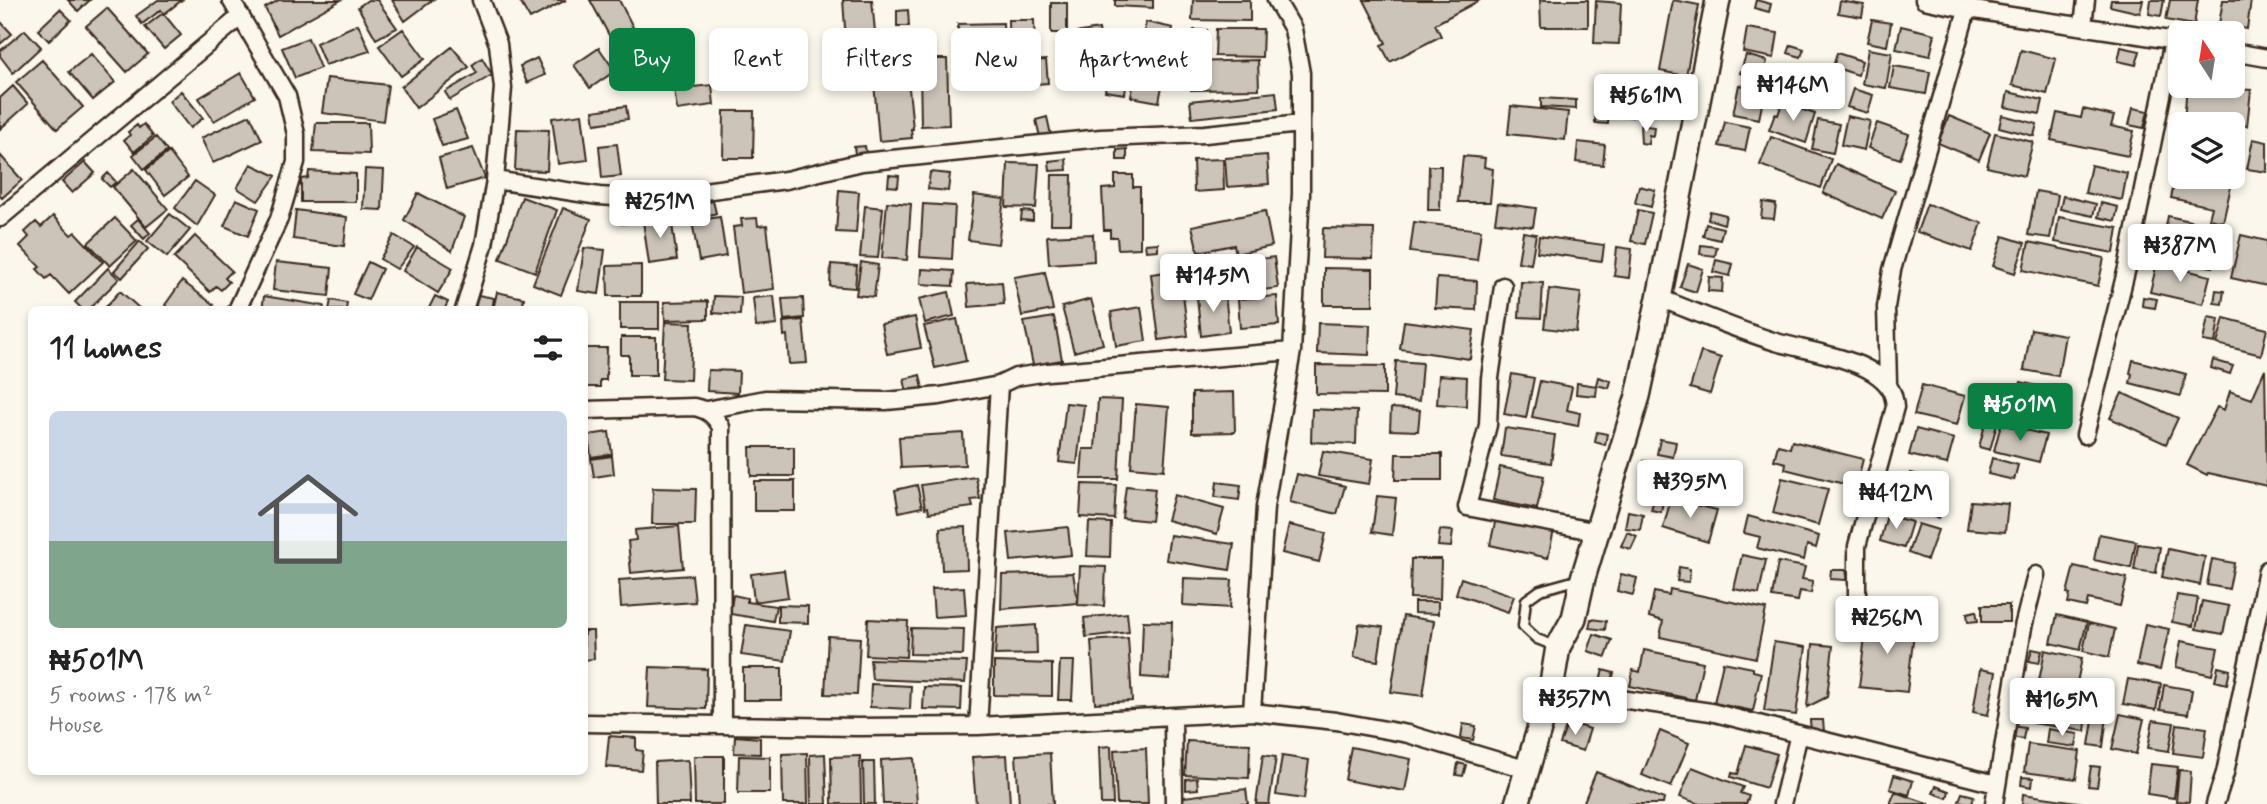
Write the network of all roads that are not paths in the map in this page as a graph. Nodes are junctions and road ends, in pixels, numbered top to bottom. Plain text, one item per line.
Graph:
1 (231, 0) edge
2 (481, 0) edge
3 (1276, 0) edge
4 (1718, 0) edge
5 (1924, 0) edge
6 (2086, 0) edge
7 (1967, 9) junction
8 (241, 16) junction
9 (2083, 25) junction
10 (2168, 39) edge
11 (2245, 54) edge
12 (2267, 58) edge
13 (2168, 82) edge
14 (1301, 124) junction
15 (495, 180) junction
16 (0, 218) edge
17 (1503, 286) dead end
18 (1660, 298) junction
19 (239, 306) edge
20 (465, 306) edge
21 (1292, 351) junction
22 (1888, 384) junction
23 (999, 386) junction
24 (588, 410) edge
25 (706, 410) junction
26 (2085, 435) dead end
27 (1598, 532) junction
28 (2267, 569) edge
29 (2036, 575) dead end
30 (1583, 578) junction
31 (1857, 598) dead end
32 (1558, 647) junction
33 (1551, 689) junction
34 (1252, 712) junction
35 (1173, 718) junction
36 (588, 723) edge
37 (722, 725) junction
38 (978, 726) junction
39 (1799, 734) junction
40 (1528, 770) junction
41 (1996, 784) junction
42 (1174, 804) edge
43 (1517, 804) edge
44 (1782, 804) edge
45 (1994, 804) edge
46 (2215, 804) edge

1 - 8 street
2 - 15 street
3 - 14 street
4 - 18 main road
5 - 7 street
6 - 9 street
7 - 9 street
7 - 22 street
8 - 16 street
8 - 19 street
9 - 10 street
11 - 12 street
13 - 26 street
14 - 15 street
14 - 21 street
15 - 20 street
17 - 27 street
18 - 22 street
18 - 27 main road
21 - 23 street
21 - 34 street
22 - 31 street
23 - 25 street
23 - 38 street
24 - 25 street
25 - 37 street
27 - 30 main road
28 - 46 street
29 - 41 street
30 - 32 main road
30 - 32 lane
32 - 33 main road
33 - 39 street
33 - 40 main road
34 - 35 street
34 - 40 street
35 - 38 street
35 - 42 street
36 - 37 street
37 - 38 street
39 - 41 street
39 - 44 street
40 - 43 main road
41 - 45 street

